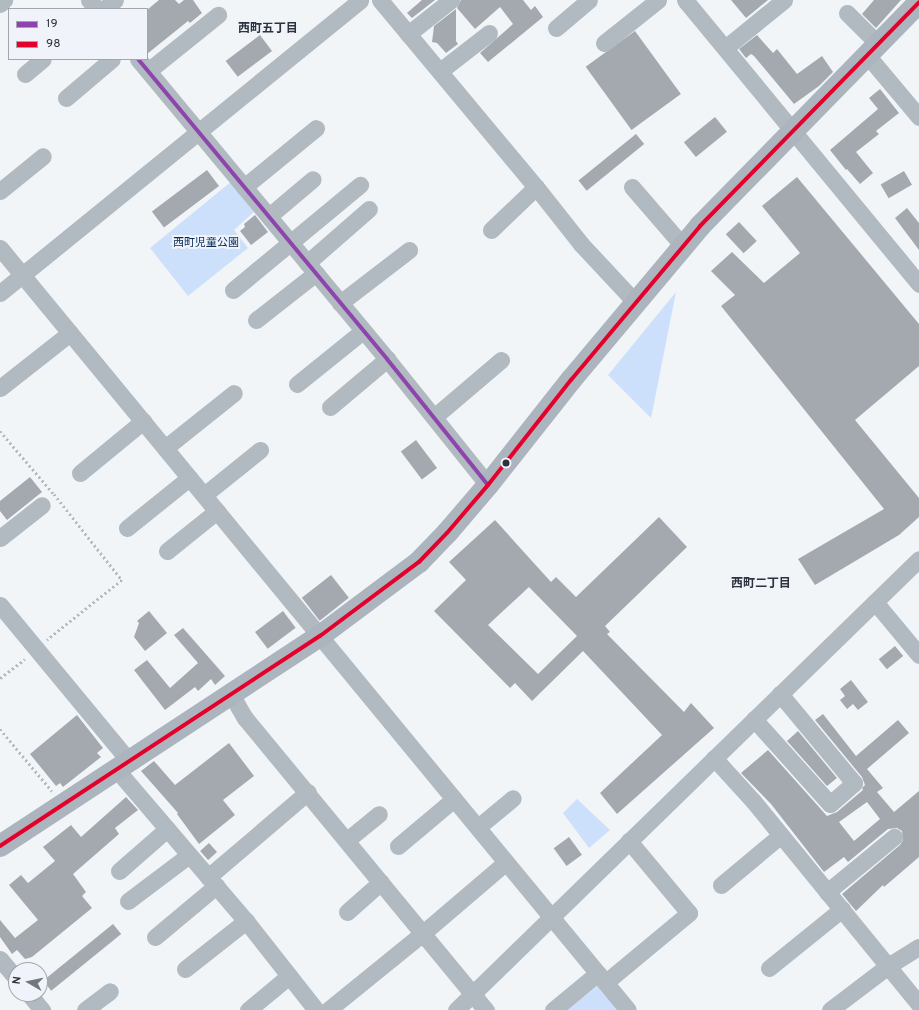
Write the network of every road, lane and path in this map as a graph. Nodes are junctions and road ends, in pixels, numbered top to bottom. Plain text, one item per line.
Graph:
1 (4, 0) edge
2 (89, 0) edge
3 (115, 0) edge
4 (360, 0) edge
5 (380, 0) edge
6 (451, 0) edge
7 (589, 0) edge
8 (658, 0) edge
9 (685, 0) edge
10 (784, 0) edge
11 (919, 2) edge
12 (0, 4) edge
13 (96, 8) edge
14 (105, 8) edge
15 (847, 13) dead end
16 (218, 15) dead end
17 (556, 28) dead end
18 (489, 33) dead end
19 (408, 34) junction
20 (604, 43) dead end
21 (724, 48) junction
22 (872, 50) junction
23 (42, 60) edge
24 (111, 60) edge
25 (143, 65) edge
26 (440, 71) junction
27 (25, 74) dead end
28 (66, 98) dead end
29 (919, 117) edge
30 (316, 128) dead end
31 (793, 131) junction
32 (199, 132) junction
33 (43, 156) dead end
34 (313, 179) dead end
35 (360, 185) dead end
36 (244, 187) junction
37 (536, 187) junction
38 (632, 187) dead end
39 (0, 191) edge
40 (368, 209) dead end
41 (269, 216) junction
42 (491, 230) dead end
43 (290, 242) junction
44 (683, 246) junction
45 (0, 248) edge
46 (409, 250) dead end
47 (312, 268) junction
48 (22, 275) junction
49 (919, 284) edge
50 (234, 290) dead end
51 (0, 293) edge
52 (635, 302) junction
53 (340, 303) junction
54 (256, 320) dead end
55 (363, 330) junction
56 (70, 333) junction
57 (387, 359) junction
58 (501, 360) dead end
59 (297, 384) dead end
60 (0, 388) edge
61 (234, 393) dead end
62 (330, 407) dead end
63 (434, 417) junction
64 (143, 421) junction
65 (0, 430) edge
66 (165, 448) junction
67 (260, 450) dead end
68 (80, 473) dead end
69 (189, 478) junction
70 (488, 485) junction
71 (204, 495) junction
72 (42, 505) dead end
73 (217, 511) junction
74 (127, 528) dead end
75 (0, 538) edge
76 (167, 551) dead end
77 (919, 559) edge
78 (875, 602) junction
79 (0, 605) edge
80 (320, 636) junction
81 (36, 649) junction
82 (919, 655) edge
83 (0, 678) edge
84 (231, 694) junction
85 (780, 694) junction
86 (754, 719) junction
87 (0, 728) edge
88 (714, 758) junction
89 (122, 764) junction
90 (308, 792) junction
91 (454, 798) junction
92 (513, 798) dead end
93 (63, 804) junction
94 (379, 814) dead end
95 (478, 827) junction
96 (167, 829) junction
97 (781, 835) junction
98 (894, 837) dead end
99 (347, 840) junction
100 (629, 841) junction
101 (0, 846) edge
102 (398, 846) dead end
103 (189, 855) junction
104 (506, 862) junction
105 (119, 871) dead end
106 (212, 882) junction
107 (381, 882) junction
108 (721, 885) dead end
109 (827, 892) junction
110 (128, 901) dead end
111 (842, 909) junction
112 (347, 912) dead end
113 (552, 917) junction
114 (246, 921) junction
115 (423, 933) junction
116 (155, 937) dead end
117 (919, 947) edge
118 (0, 959) edge
119 (888, 966) junction
120 (8, 968) edge
121 (769, 968) dead end
122 (185, 969) dead end
123 (289, 976) junction
124 (602, 978) junction
125 (110, 991) dead end
126 (473, 993) junction
127 (36, 1002) edge
128 (919, 1004) edge
129 (42, 1010) edge
130 (85, 1010) edge
131 (248, 1010) edge
132 (316, 1010) edge
133 (328, 1010) edge
134 (456, 1010) edge
135 (486, 1010) edge
136 (553, 1010) edge
137 (628, 1010) edge
138 (830, 1010) edge

1 - 12 street
2 - 13 street
3 - 14 street
4 - 32 street
5 - 19 street
6 - 19 street
7 - 17 street
8 - 20 street
9 - 21 street
10 - 21 street
11 - 22 highway
15 - 22 street
16 - 25 street
18 - 26 street
19 - 26 street
21 - 31 street
22 - 29 street
22 - 31 highway
23 - 27 street
24 - 28 street
25 - 32 street
26 - 37 street
30 - 36 street
31 - 44 highway
31 - 49 street
32 - 36 street
32 - 48 street
33 - 39 street
34 - 41 street
35 - 43 street
36 - 41 street
37 - 42 street
37 - 52 street
38 - 44 street
40 - 47 street
41 - 43 street
43 - 47 street
43 - 50 street
44 - 52 highway
45 - 48 street
46 - 53 street
47 - 53 street
47 - 54 street
48 - 51 street
48 - 56 street
52 - 70 highway
53 - 55 street
55 - 57 street
55 - 59 street
56 - 60 street
56 - 64 street
57 - 62 street
57 - 63 street
58 - 63 street
61 - 66 street
63 - 70 street
64 - 66 street
64 - 68 street
65 - 81 path
66 - 69 street
67 - 71 street
69 - 71 street
69 - 74 street
70 - 80 highway
71 - 73 street
72 - 75 street
73 - 76 street
73 - 80 street
77 - 78 street
78 - 82 street
78 - 85 street
79 - 81 street
80 - 84 highway
80 - 91 street
81 - 83 path
81 - 89 street
84 - 89 highway
84 - 90 street
85 - 86 street
85 - 86 street
86 - 88 street
87 - 93 path
88 - 97 street
88 - 100 street
89 - 93 highway
89 - 96 street
90 - 99 street
90 - 106 street
91 - 95 street
91 - 102 street
92 - 95 street
93 - 101 highway
94 - 99 street
95 - 104 street
96 - 103 street
96 - 105 street
97 - 108 street
97 - 109 street
98 - 109 street
99 - 107 street
100 - 113 street
100 - 124 street
103 - 106 street
103 - 110 street
104 - 113 street
104 - 115 street
106 - 114 street
106 - 116 street
107 - 112 street
107 - 115 street
109 - 111 street
111 - 119 street
111 - 121 street
113 - 124 street
113 - 126 street
114 - 122 street
114 - 123 street
115 - 126 street
115 - 133 street
117 - 119 street
118 - 120 street
119 - 128 street
119 - 138 street
123 - 131 street
123 - 132 street
124 - 136 street
124 - 137 street
125 - 130 street
126 - 134 street
126 - 135 street
127 - 129 street

